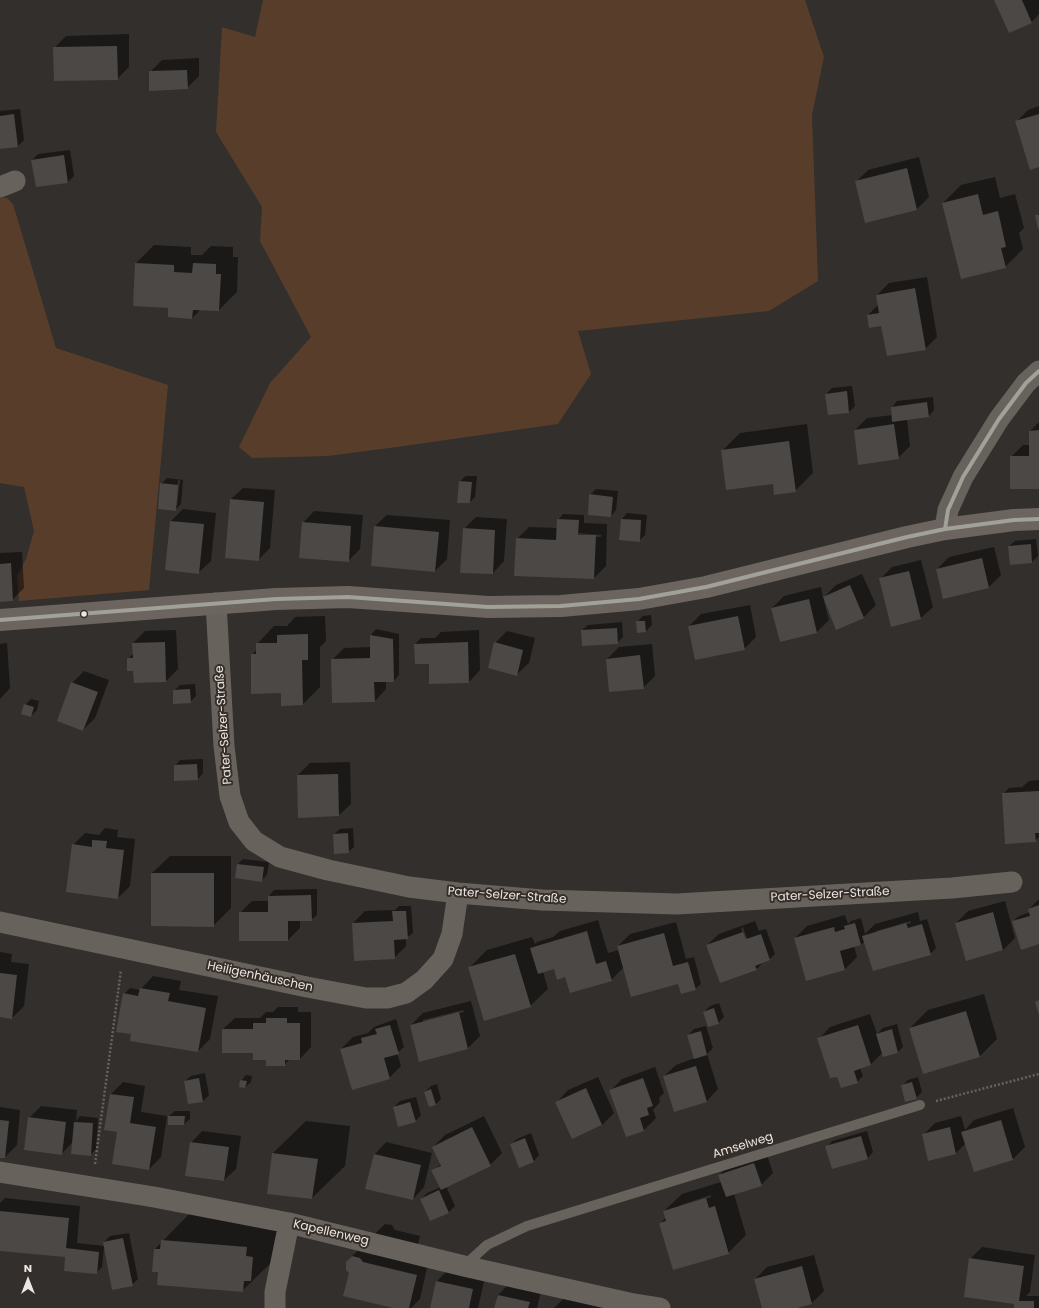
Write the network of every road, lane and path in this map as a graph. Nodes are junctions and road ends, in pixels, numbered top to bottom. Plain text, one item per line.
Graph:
1 (1039, 371) edge
2 (1039, 519) edge
3 (945, 529) junction
4 (216, 603) junction
5 (0, 620) edge
6 (1012, 882) dead end
7 (458, 894) junction
8 (0, 922) edge
9 (124, 948) junction
10 (1039, 1074) edge
11 (920, 1105) joint
12 (0, 1172) edge
13 (92, 1186) junction
14 (289, 1223) junction
15 (464, 1266) junction
16 (275, 1308) edge
17 (660, 1308) edge

1 - 3 street
2 - 3 street
3 - 4 street
4 - 5 street
4 - 7 street, Pater-Selzer-Straße
6 - 7 street, Pater-Selzer-Straße
7 - 9 street, Heiligenhäuschen
8 - 9 street, Heiligenhäuschen
9 - 13 path
10 - 11 path
11 - 15 lane, Amselweg
12 - 13 street, Kapellenweg
13 - 14 street, Kapellenweg
14 - 15 street, Kapellenweg
14 - 16 street
15 - 17 street, Kapellenweg

